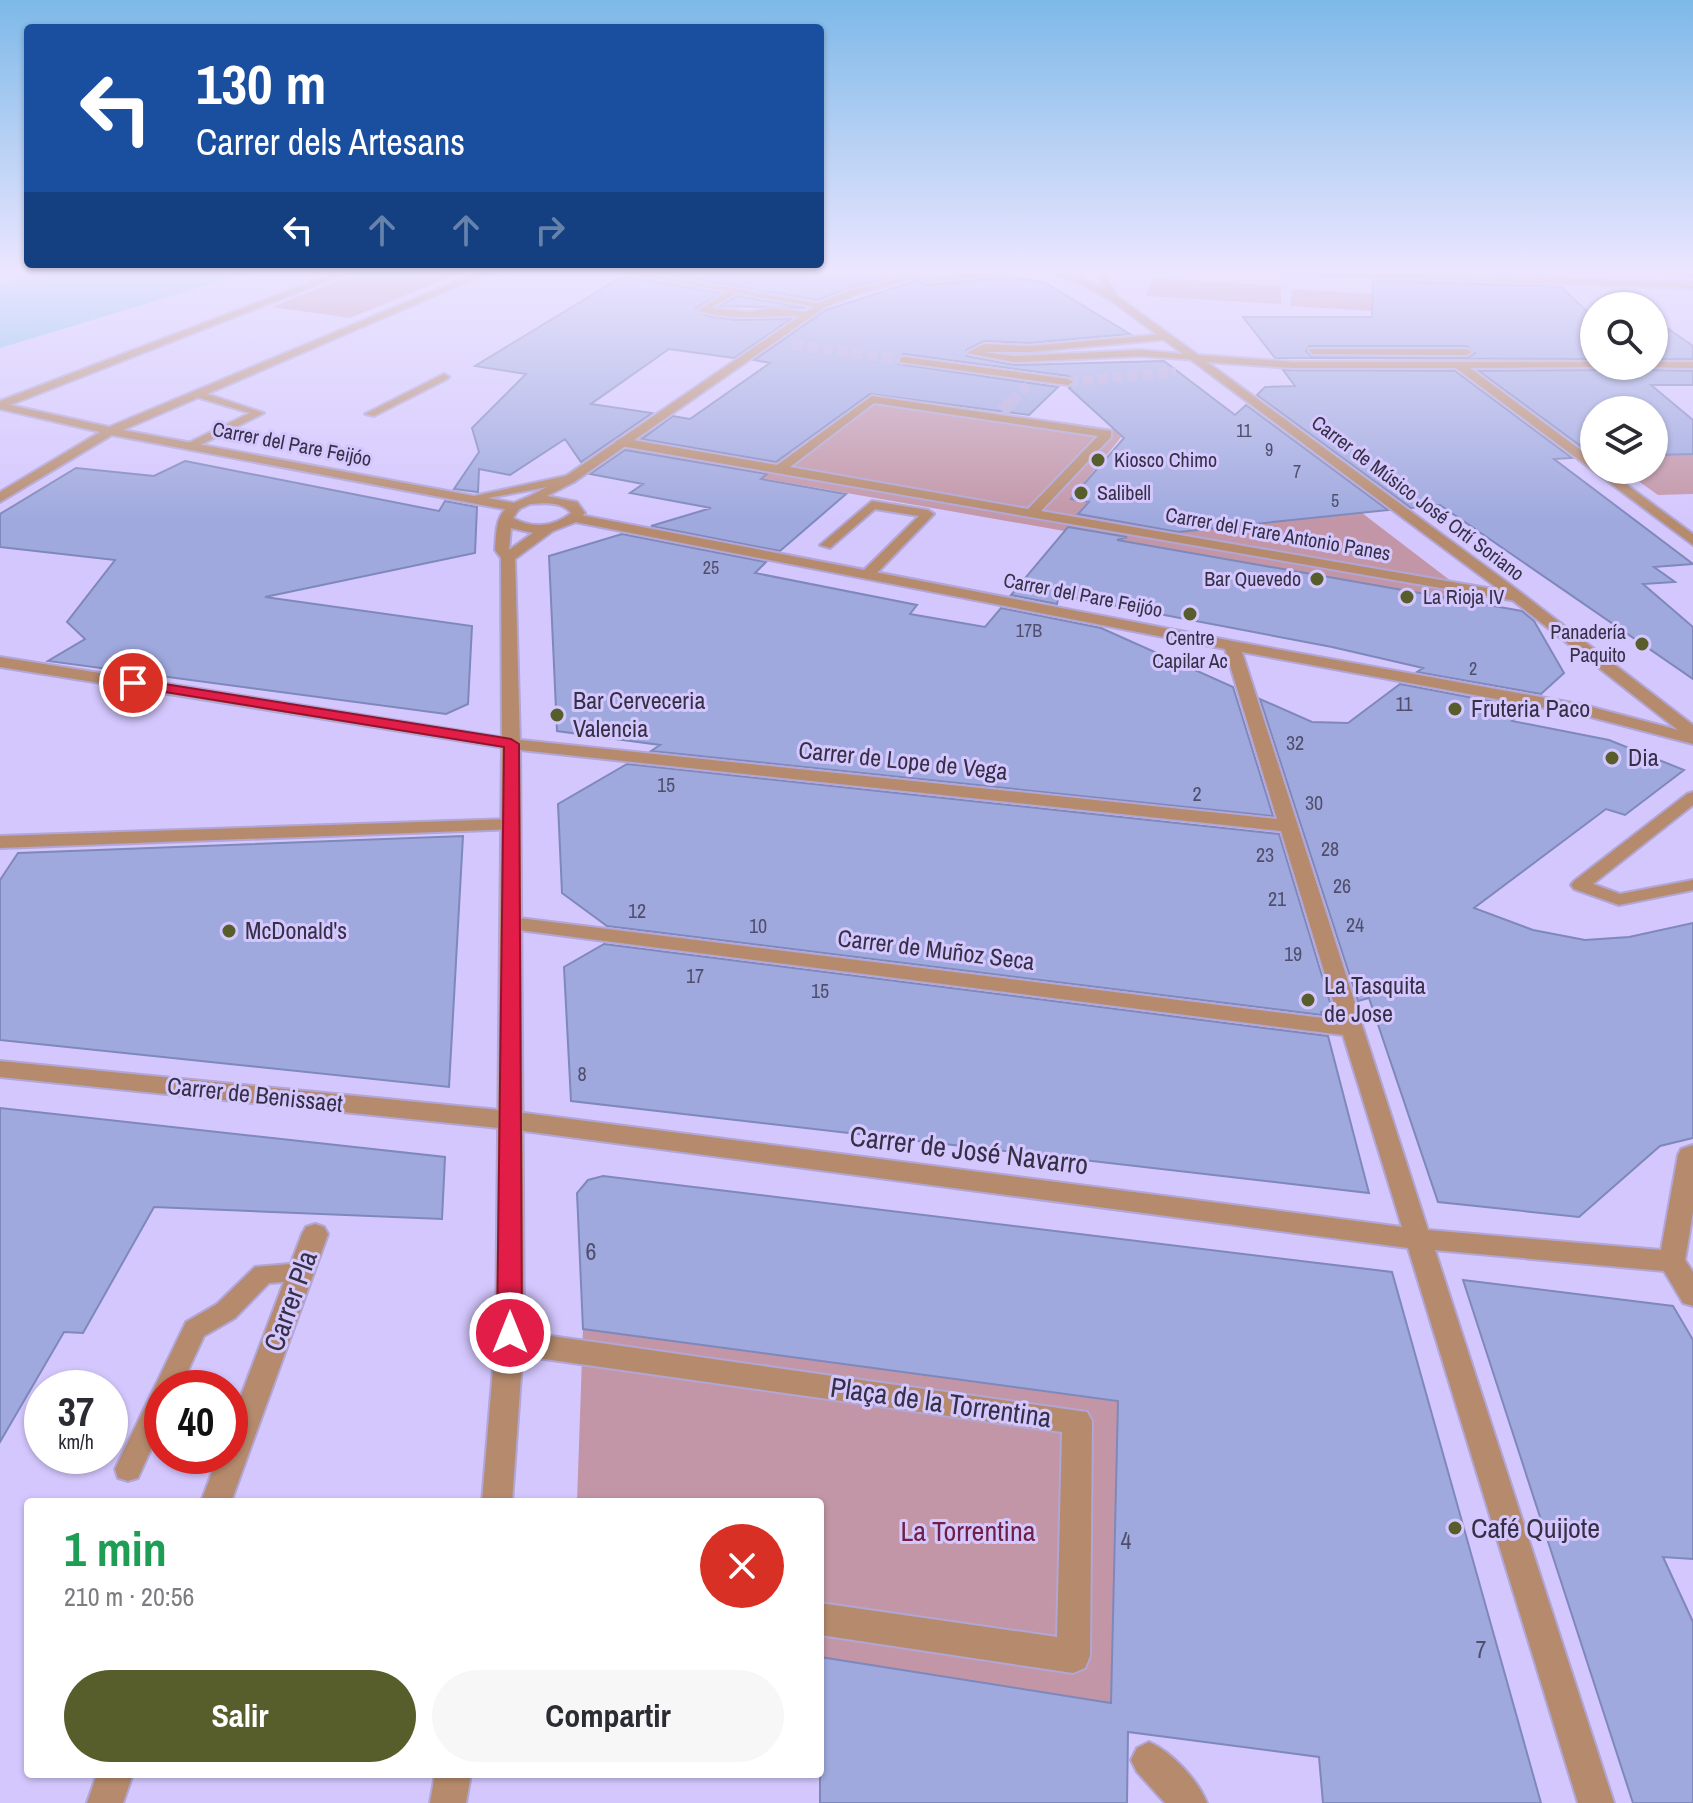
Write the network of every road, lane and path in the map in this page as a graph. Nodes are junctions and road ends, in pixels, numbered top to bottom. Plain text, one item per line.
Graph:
1 (135, 353) edge
2 (294, 353) edge
3 (750, 353) edge
4 (973, 353) edge
5 (1137, 353) edge
6 (1142, 353) edge
7 (1188, 353) tunnel mouth
8 (1370, 353) edge
9 (1195, 358) junction
10 (904, 360) tunnel mouth
11 (1293, 365) junction
12 (1380, 365) junction
13 (1459, 365) junction
14 (1580, 365) edge
15 (1668, 365) edge
16 (1693, 365) edge
17 (1221, 376) junction
18 (444, 377) dead end
19 (1068, 382) tunnel mouth
20 (197, 394) junction
21 (0, 405) edge
22 (370, 414) dead end
23 (110, 431) junction
24 (621, 442) junction
25 (190, 446) junction
26 (1580, 456) edge
27 (780, 469) junction
28 (570, 479) junction
29 (1618, 484) edge
30 (0, 498) edge
31 (465, 499) junction
32 (565, 502) junction
33 (515, 510) junction
34 (1032, 512) junction
35 (575, 518) junction
36 (549, 528) junction
37 (1693, 541) edge
38 (826, 545) dead end
39 (508, 558) junction
40 (867, 575) junction
41 (1516, 597) junction
42 (1232, 646) junction
43 (2, 665) edge
44 (1584, 710) junction
45 (1663, 710) junction
46 (1693, 733) edge
47 (1693, 739) edge
48 (511, 744) junction
49 (1693, 797) edge
50 (511, 825) junction
51 (1290, 826) junction
52 (0, 842) edge
53 (1693, 885) edge
54 (511, 923) junction
55 (1354, 1029) junction
56 (0, 1069) edge
57 (509, 1120) junction
58 (1693, 1154) edge
59 (315, 1234) dead end
60 (1420, 1239) junction
61 (1672, 1261) junction
62 (301, 1273) junction
63 (1693, 1295) edge
64 (509, 1342) junction
65 (176, 1370) edge
66 (144, 1436) edge
67 (128, 1469) dead end
68 (217, 1498) edge
69 (497, 1498) edge
70 (824, 1620) edge
71 (1149, 1760) dead end
72 (114, 1778) edge
73 (452, 1778) edge
74 (105, 1803) edge
75 (448, 1803) edge
76 (1189, 1803) edge
77 (1596, 1803) edge

1 - 21 street
2 - 20 street
3 - 24 street
4 - 5 lane
6 - 9 lane
7 - 9 street, Carrer de Músico José Ortí Soriano
8 - 12 lane
9 - 11 street
9 - 17 street, Carrer de Músico José Ortí Soriano
10 - 19 street
11 - 12 street
11 - 17 street
12 - 13 street
13 - 14 street
13 - 26 street
15 - 16 street
17 - 41 street, Carrer de Músico José Ortí Soriano
18 - 22 lane
20 - 23 street
20 - 25 lane
21 - 23 street, Carrer del Pare Feijóo
23 - 25 street, Carrer del Pare Feijóo
23 - 30 street
24 - 27 street, Carrer del Frare Antonio Panes
24 - 28 street
25 - 31 street, Carrer del Pare Feijóo
27 - 34 street, Carrer del Frare Antonio Panes
27 - 34 street
28 - 31 street, Carrer del Pare Feijóo
28 - 32 street
28 - 33 street
29 - 37 street
31 - 33 street, Carrer del Pare Feijóo
32 - 33 street
32 - 35 street
33 - 36 street
33 - 39 street
34 - 41 street, Carrer del Frare Antonio Panes
35 - 36 street
35 - 40 street, Carrer del Pare Feijóo
36 - 39 street
38 - 40 lane
39 - 48 street
40 - 42 street, Carrer del Pare Feijóo
41 - 45 street, Carrer de Músico José Ortí Soriano
42 - 44 street, Carrer del Pare Feijóo
42 - 51 street
43 - 48 street, Carrer de Lope de Vega
44 - 45 street, Carrer del Pare Feijóo
44 - 47 street, Carrer del Pare Feijóo
45 - 46 street, Carrer de Músico José Ortí Soriano
48 - 50 street
48 - 51 street, Carrer de Lope de Vega
49 - 53 lane
50 - 52 street
50 - 54 street
51 - 55 street
54 - 55 street, Carrer de Muñoz Seca
54 - 57 street
55 - 60 street
56 - 57 street, Carrer de Benissaet
57 - 60 street, Carrer de José Navarro
57 - 64 street
58 - 61 street
59 - 62 street, Carrer Pla
60 - 61 street, Carrer de José Navarro
60 - 77 street
61 - 63 street
62 - 65 lane
62 - 68 street, Carrer Pla
64 - 69 street
64 - 70 street, Plaça de la Torrentina
66 - 67 lane
71 - 76 street
72 - 74 street
73 - 75 street

